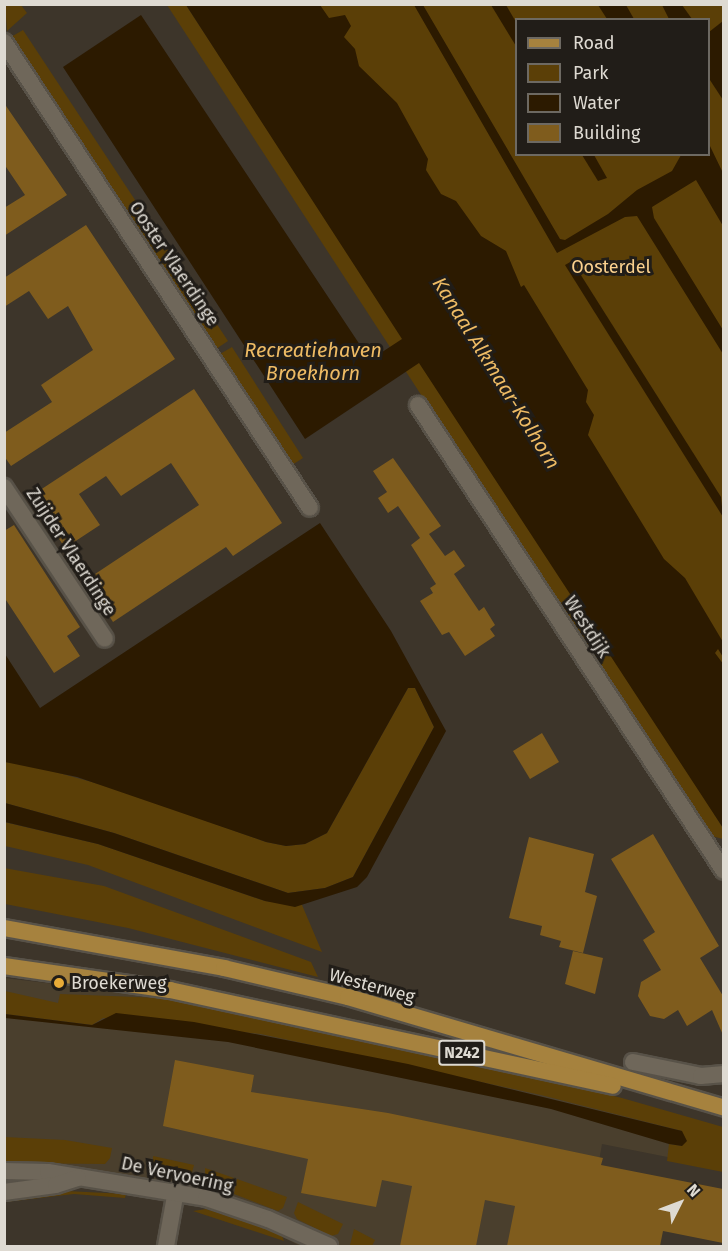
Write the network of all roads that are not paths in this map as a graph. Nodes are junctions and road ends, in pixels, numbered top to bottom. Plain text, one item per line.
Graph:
1 (4, 42) edge
2 (418, 405) dead end
3 (4, 487) edge
4 (310, 508) dead end
5 (105, 639) dead end
6 (723, 871) edge
7 (4, 928) edge
8 (4, 966) edge
9 (633, 1062) dead end
10 (723, 1074) edge
11 (723, 1109) edge
12 (4, 1171) edge
13 (81, 1177) junction
14 (176, 1191) junction
15 (4, 1192) edge
16 (166, 1246) edge
17 (329, 1246) edge

1 - 4 street, Ooster Vlaerdinge
2 - 6 street, Westdijk
3 - 5 street, Zuijder Vlaerdinge
7 - 11 main road, Westerweg / N242
8 - 11 main road, Westerweg / N242
9 - 10 street
12 - 13 street, De Vervoering
13 - 14 street, De Vervoering
13 - 15 street, De Vervoering
14 - 16 street
14 - 17 street, De Vervoering

